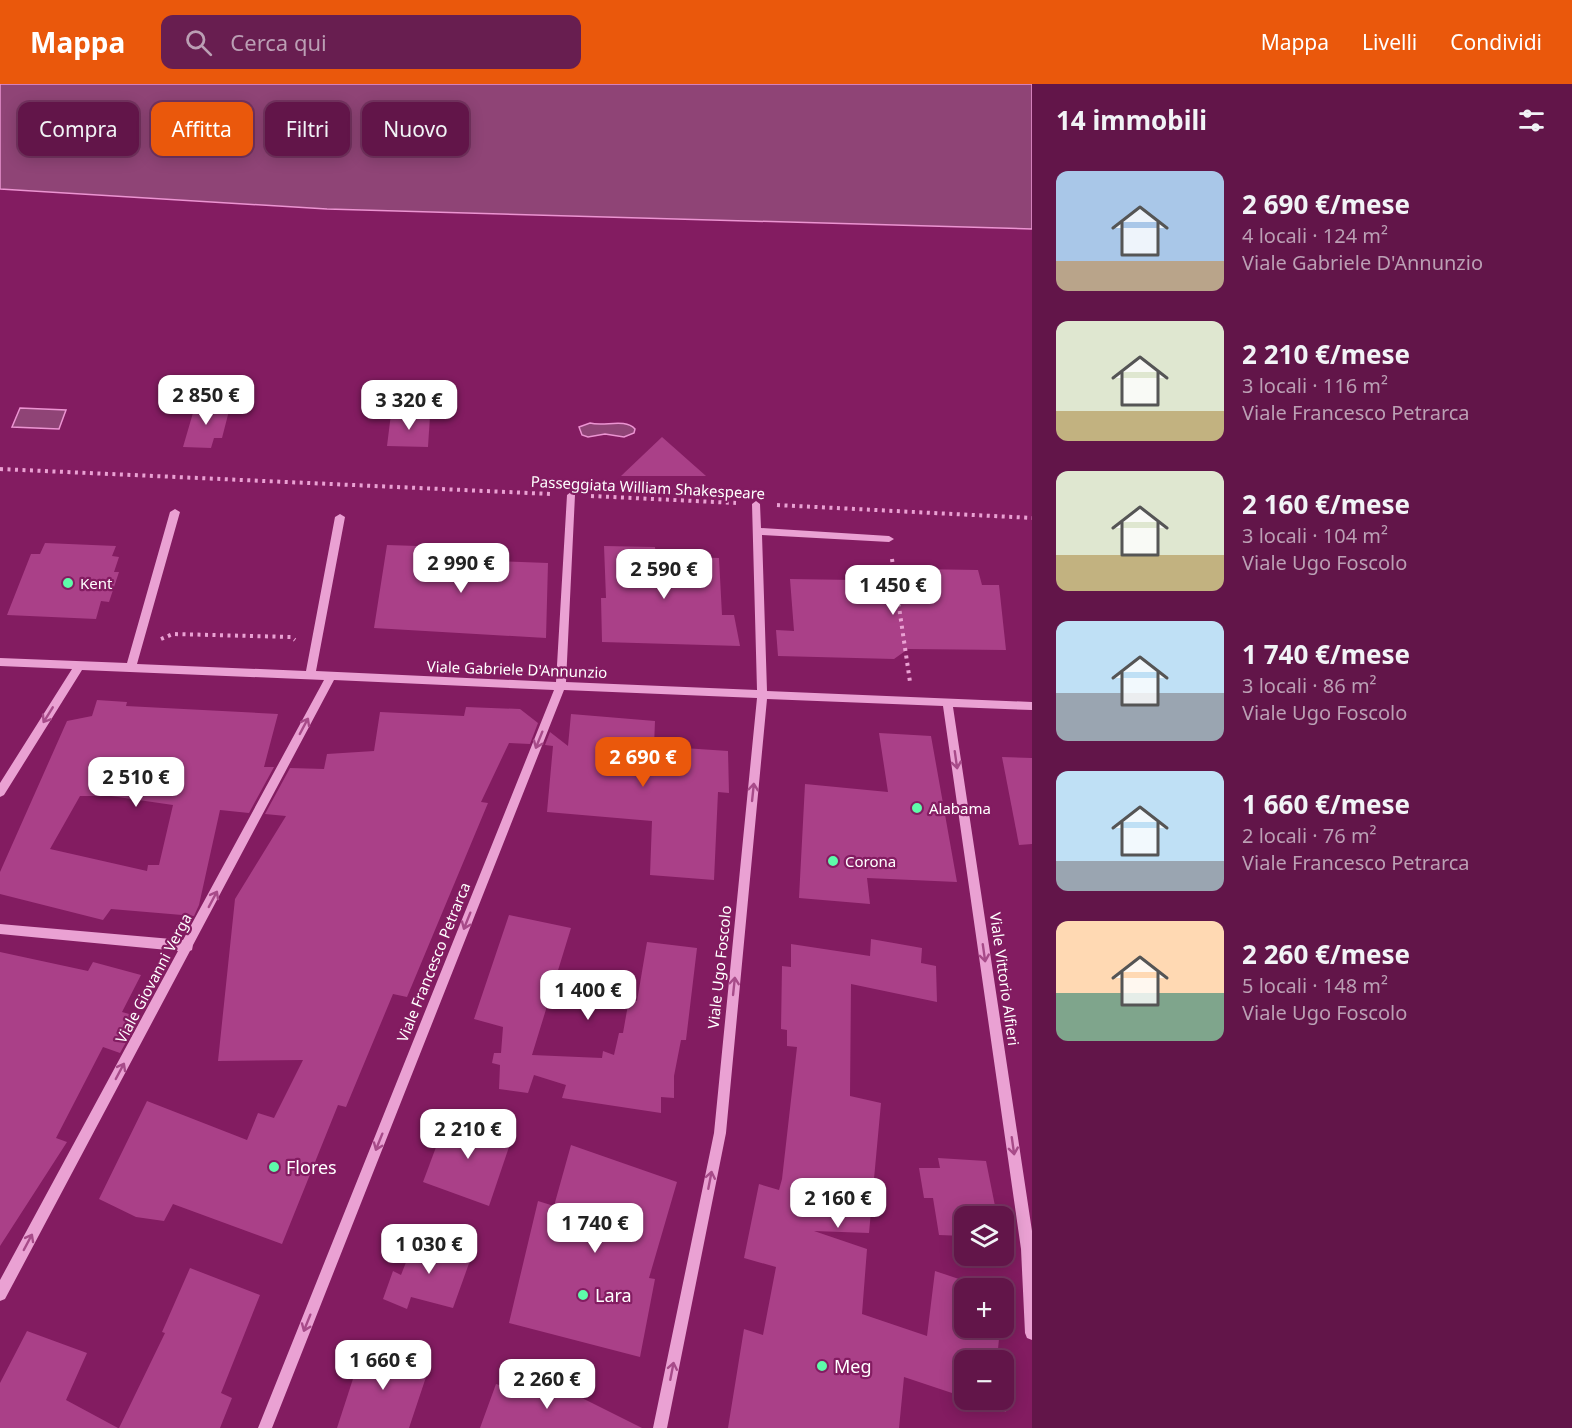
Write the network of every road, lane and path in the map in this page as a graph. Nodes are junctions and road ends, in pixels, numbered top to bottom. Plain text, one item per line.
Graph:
1 (0, 469) edge
2 (571, 495) junction
3 (756, 504) junction
4 (885, 510) junction
5 (175, 512) dead end
6 (340, 517) dead end
7 (1032, 518) edge
8 (757, 531) junction
9 (889, 539) junction
10 (0, 662) edge
11 (80, 665) junction
12 (131, 668) junction
13 (310, 675) junction
14 (331, 676) junction
15 (561, 686) junction
16 (762, 694) junction
17 (912, 701) junction
18 (947, 702) junction
19 (1032, 706) edge
20 (0, 792) edge
21 (0, 929) edge
22 (188, 946) junction
23 (0, 1294) edge
24 (1032, 1333) edge
25 (265, 1428) edge
26 (660, 1428) edge

1 - 2 path, Passeggiata William Shakespeare
2 - 3 path, Passeggiata William Shakespeare
2 - 15 street, Viale Francesco Petrarca
3 - 4 path, Passeggiata William Shakespeare
3 - 8 street, Viale Ugo Foscolo
4 - 7 path, Passeggiata William Shakespeare
4 - 9 path
5 - 12 street
6 - 13 street
8 - 9 street
8 - 16 street, Viale Ugo Foscolo
9 - 17 path
10 - 11 street, Viale Gabriele D'Annunzio
11 - 12 street, Viale Gabriele D'Annunzio
11 -> 20 street
12 - 13 street, Viale Gabriele D'Annunzio
13 - 14 street, Viale Gabriele D'Annunzio
14 - 15 street, Viale Gabriele D'Annunzio
22 -> 14 street, Viale Giovanni Verga
15 - 16 street, Viale Gabriele D'Annunzio
15 -> 25 street, Viale Francesco Petrarca
16 - 17 street, Viale Gabriele D'Annunzio
26 -> 16 street, Viale Ugo Foscolo
17 - 18 street, Viale Gabriele D'Annunzio
18 - 19 street, Viale Gabriele D'Annunzio
18 -> 24 street, Viale Vittorio Alfieri
21 - 22 street
23 -> 22 street, Viale Giovanni Verga

